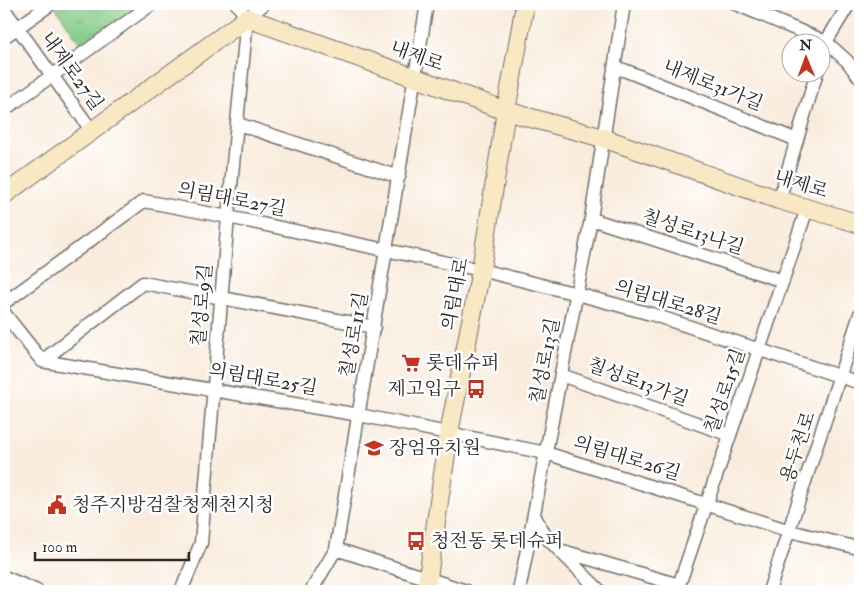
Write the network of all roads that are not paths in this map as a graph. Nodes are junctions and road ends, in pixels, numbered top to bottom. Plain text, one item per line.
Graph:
1 (51, 4) edge
2 (152, 4) edge
3 (237, 4) edge
4 (264, 4) edge
5 (427, 4) edge
6 (525, 4) edge
7 (624, 4) edge
8 (736, 4) edge
9 (849, 4) edge
10 (4, 9) edge
11 (247, 18) junction
12 (17, 28) junction
13 (802, 32) edge
14 (832, 32) edge
15 (4, 37) edge
16 (832, 47) edge
17 (614, 68) junction
18 (52, 76) junction
19 (416, 78) junction
20 (860, 78) edge
21 (814, 82) edge
22 (4, 110) edge
23 (506, 111) junction
24 (238, 124) junction
25 (92, 131) junction
26 (603, 138) junction
27 (797, 140) junction
28 (399, 177) junction
29 (4, 195) edge
30 (778, 200) junction
31 (807, 209) junction
32 (228, 217) junction
33 (591, 218) junction
34 (860, 224) edge
35 (387, 251) junction
36 (481, 270) junction
37 (783, 281) junction
38 (577, 294) junction
39 (222, 298) junction
40 (4, 303) edge
41 (4, 313) edge
42 (860, 314) edge
43 (374, 327) junction
44 (759, 351) junction
45 (42, 361) junction
46 (561, 375) junction
47 (841, 376) junction
48 (860, 383) edge
49 (213, 390) junction
50 (359, 415) junction
51 (449, 432) junction
52 (730, 435) junction
53 (546, 453) junction
54 (707, 503) junction
55 (534, 515) junction
56 (790, 531) junction
57 (860, 546) edge
58 (336, 549) junction
59 (559, 550) junction
60 (7, 583) edge
61 (427, 585) edge
62 (678, 588) edge
63 (37, 591) edge
64 (181, 591) edge
65 (311, 591) edge
66 (466, 591) edge
67 (519, 591) edge
68 (600, 591) edge
69 (768, 591) edge

1 - 12 street
2 - 18 street
3 - 11 street
4 - 11 street
5 - 19 street, 칠성로11길
6 - 23 street, 의림대로
7 - 17 street, 칠성로13길
8 - 13 street
9 - 14 street
10 - 12 street, 내제로27길
11 - 19 street, 내제로
11 - 24 street, 칠성로9길
11 - 25 street
12 - 15 street
12 - 18 street, 내제로27길
16 - 20 street
17 - 26 street, 칠성로13길
17 - 27 street, 내제로31가길
18 - 22 street
18 - 25 street, 내제로27길
19 - 23 street, 내제로
19 - 28 street, 칠성로11길
21 - 27 street
23 - 26 street, 내제로
23 - 36 street, 의림대로
24 - 28 street
24 - 32 street, 칠성로9길
25 - 29 street
26 - 30 street, 내제로
26 - 33 street, 칠성로13길
27 - 30 street
28 - 35 street, 칠성로11길
30 - 31 street, 내제로
31 - 34 street, 내제로
31 - 37 street, 칠성로15길
32 - 35 street, 의림대로27길
32 - 39 street, 칠성로9길
32 - 40 street, 의림대로27길
33 - 37 street, 칠성로13나길
33 - 38 street, 칠성로13길
35 - 36 street, 의림대로27길
35 - 43 street, 칠성로11길
36 - 38 street, 의림대로28길
36 - 51 street, 의림대로
37 - 44 street, 칠성로15길
38 - 44 street, 의림대로28길
38 - 46 street, 칠성로13길
39 - 43 street
39 - 45 street
39 - 49 street, 칠성로9길
41 - 45 street
42 - 47 street, 용두천로
43 - 50 street, 칠성로11길
44 - 47 street, 의림대로28길
44 - 52 street, 칠성로15길
45 - 49 street, 의림대로25길
46 - 52 street, 칠성로13가길
46 - 53 street, 칠성로13길
47 - 48 street, 의림대로28길
47 - 56 street, 용두천로
49 - 50 street, 의림대로25길
49 - 64 street, 칠성로9길
50 - 51 street, 의림대로25길
50 - 58 street, 칠성로11길
51 - 53 street, 의림대로26길
51 - 61 street, 의림대로
52 - 54 street, 칠성로15길
53 - 54 street, 의림대로26길
53 - 55 street, 칠성로13길
54 - 56 street, 의림대로26길
54 - 62 street, 칠성로15길
55 - 59 street
55 - 67 street, 칠성로13길
56 - 57 street, 의림대로26길
56 - 69 street, 용두천로
58 - 61 street
58 - 65 street, 칠성로11길
59 - 62 street, 칠성로15길
59 - 68 street
60 - 63 street
61 - 66 street

